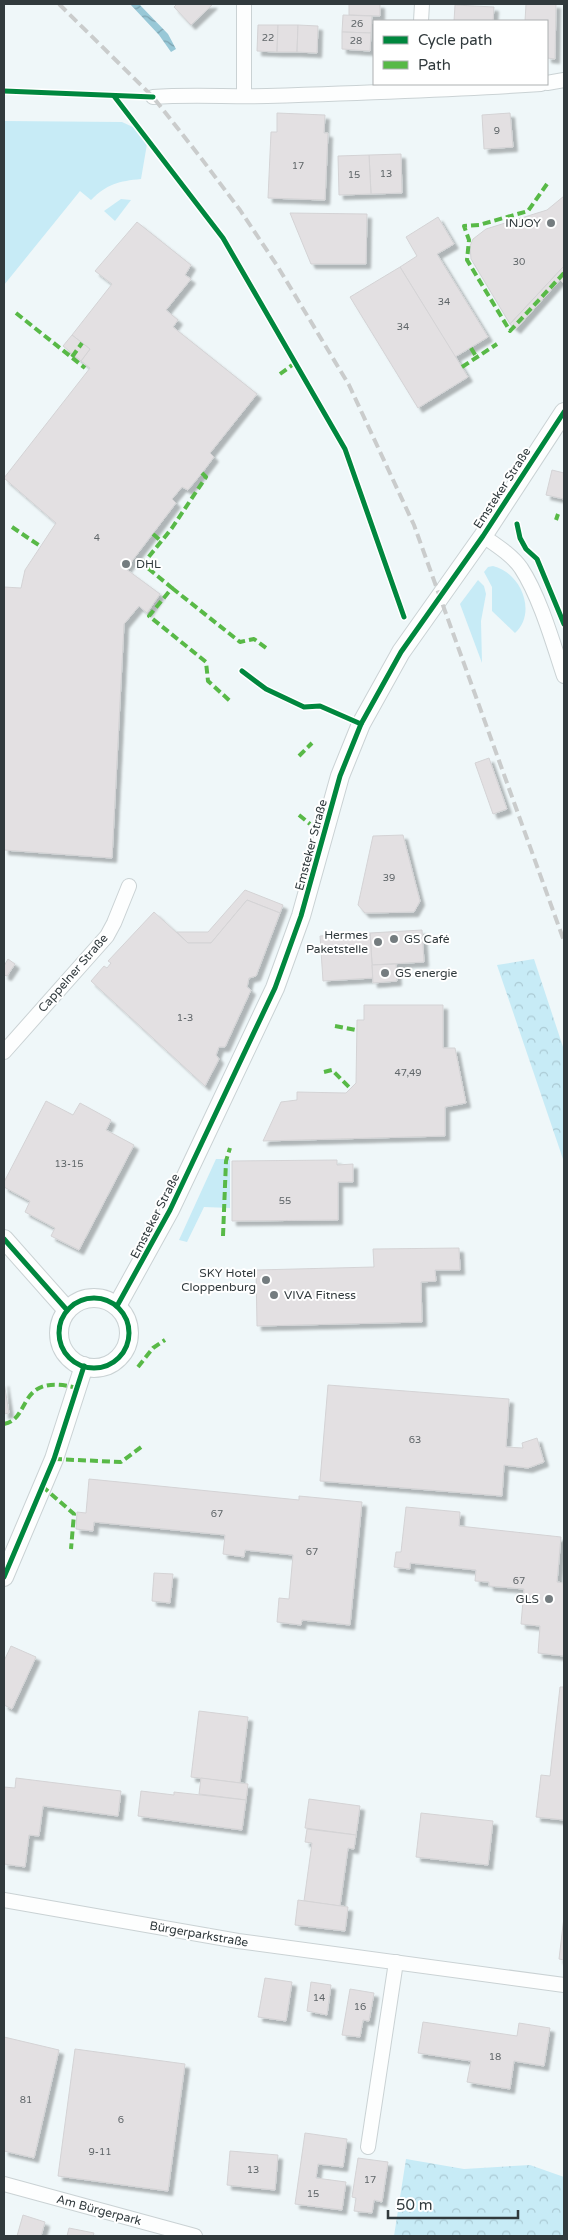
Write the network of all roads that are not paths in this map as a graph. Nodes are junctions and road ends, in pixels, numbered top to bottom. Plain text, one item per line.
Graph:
1 (244, 4) edge
2 (422, 4) edge
3 (422, 20) edge
4 (564, 80) edge
5 (548, 83) edge
6 (510, 85) edge
7 (418, 88) edge
8 (244, 96) junction
9 (153, 97) dead end
10 (564, 412) edge
11 (483, 536) junction
12 (564, 676) edge
13 (129, 886) dead end
14 (4, 1052) edge
15 (4, 1239) edge
16 (117, 1306) junction
17 (67, 1310) junction
18 (84, 1366) junction
19 (4, 1577) edge
20 (4, 1900) edge
21 (396, 1962) junction
22 (564, 1985) edge
23 (368, 2147) dead end
24 (4, 2184) edge
25 (180, 2234) edge
26 (195, 2236) edge

1 - 8 street
2 - 3 street
4 - 5 street
6 - 7 street
7 - 8 street
8 - 9 street
10 - 11 street, Emsteker Straße
11 - 12 street
11 - 16 street, Emsteker Straße
13 - 14 street, Cappelner Straße
15 - 17 street
16 - 17 street
16 - 18 street
17 - 18 street
18 - 19 street
20 - 21 street, Bürgerparkstraße
21 - 22 street, Bürgerparkstraße
21 - 23 street
24 - 25 street, Am Bürgerpark
25 - 26 street, Am Bürgerpark

